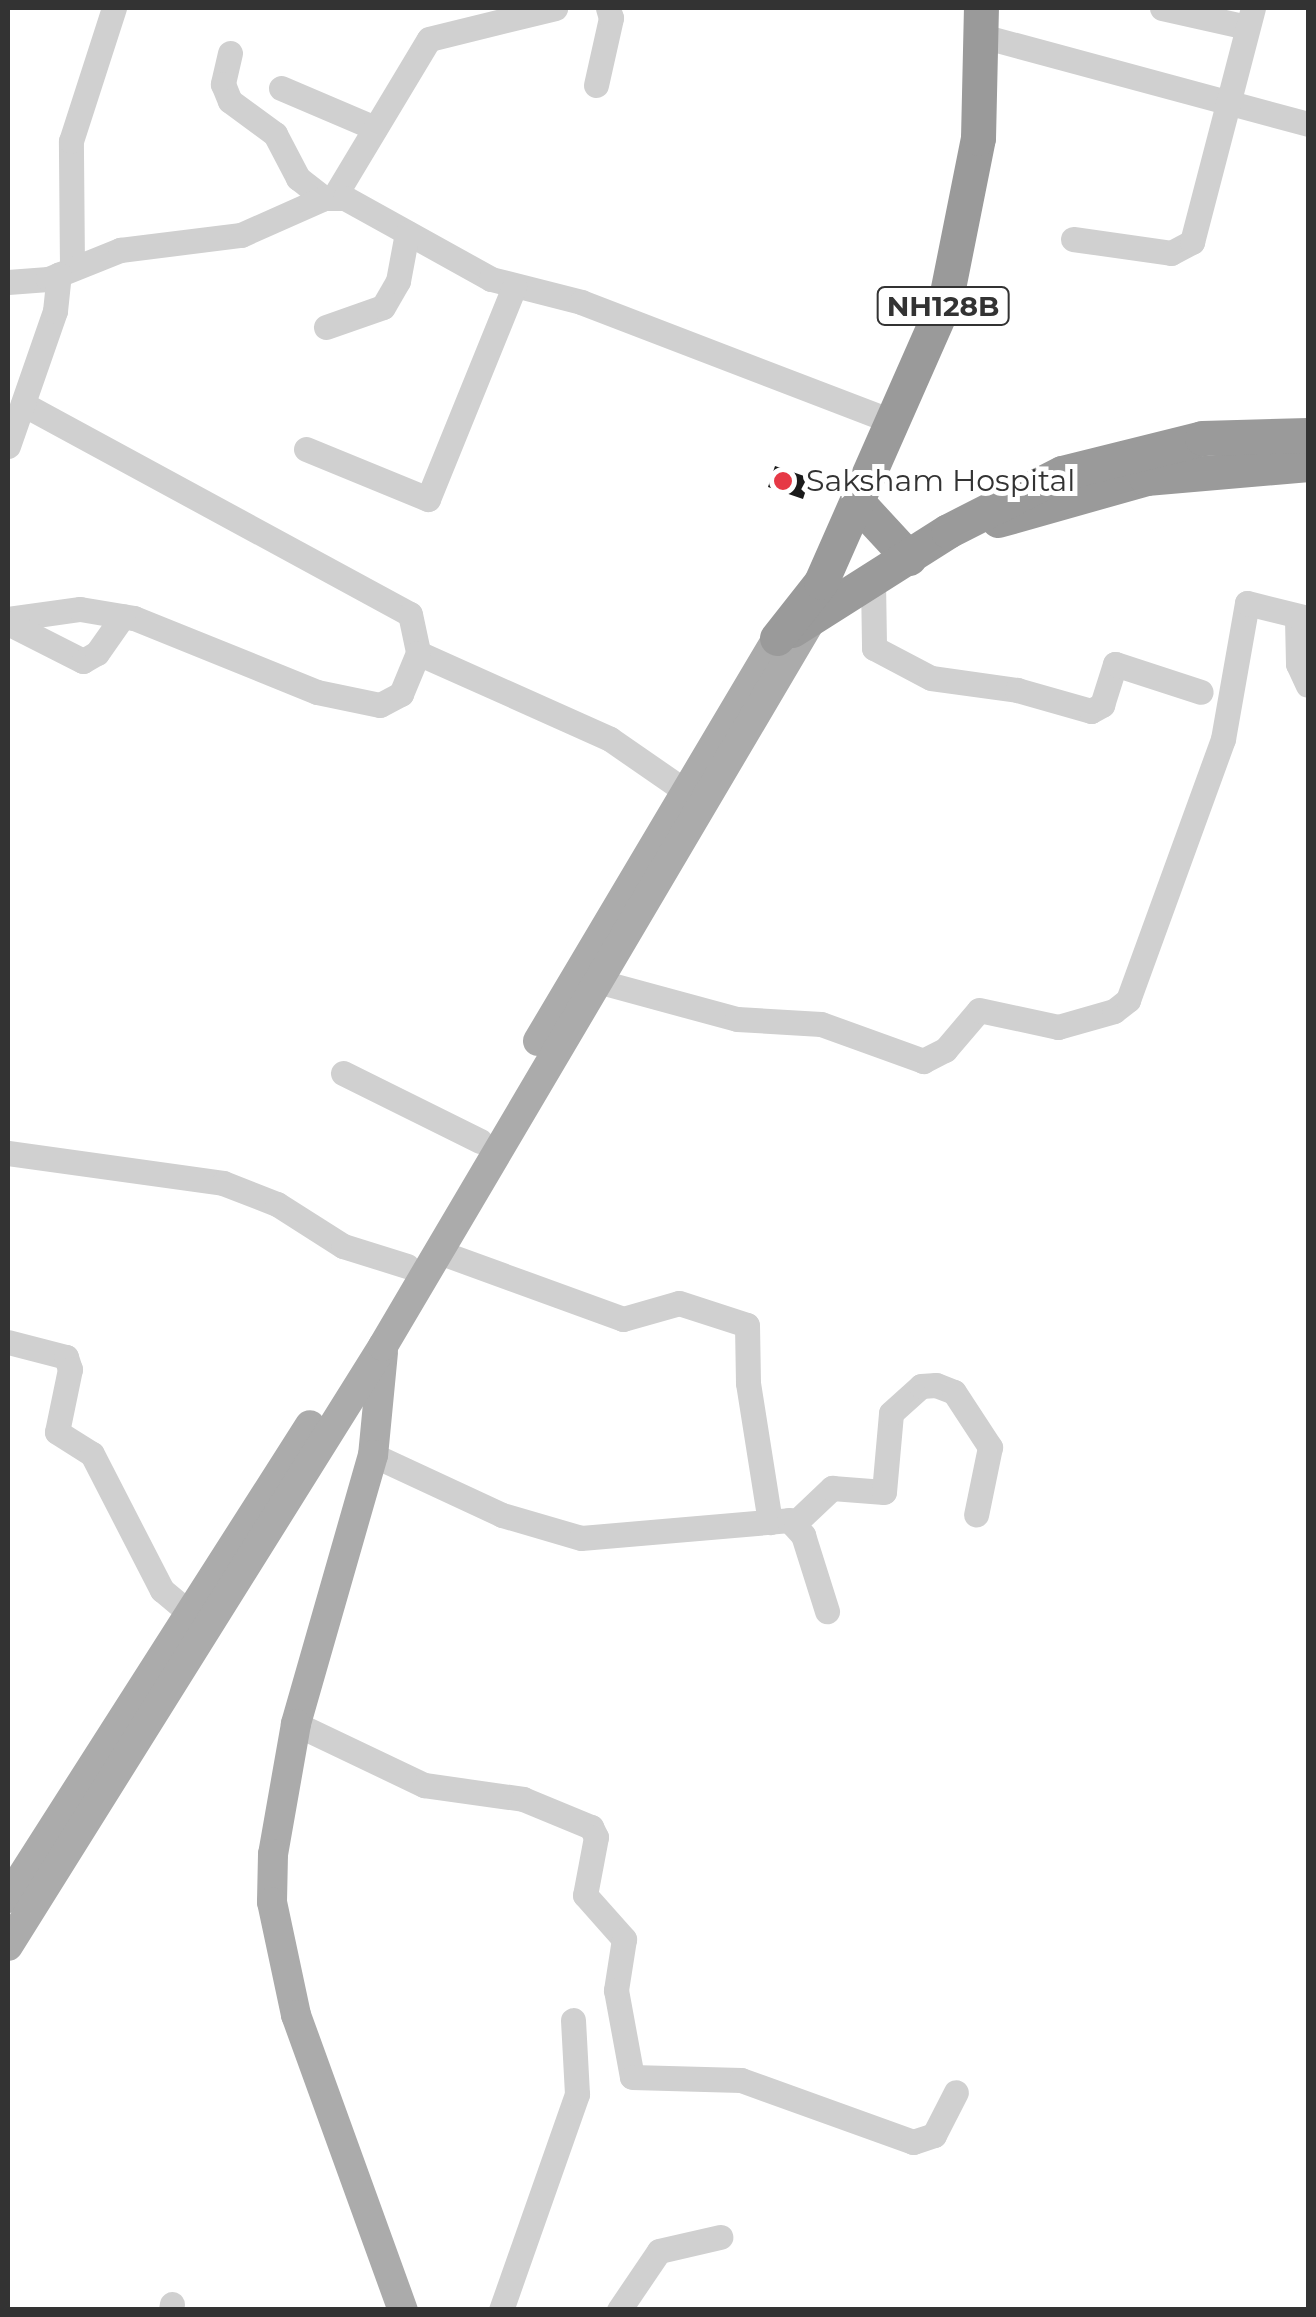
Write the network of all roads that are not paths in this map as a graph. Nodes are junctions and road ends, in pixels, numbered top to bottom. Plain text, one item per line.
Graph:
1 (114, 8) edge
2 (555, 8) edge
3 (608, 8) edge
4 (1162, 8) edge
5 (1250, 17) edge
6 (981, 22) edge
7 (230, 53) dead end
8 (596, 85) dead end
9 (281, 88) dead end
10 (1227, 98) junction
11 (1308, 124) edge
12 (375, 128) junction
13 (329, 198) junction
14 (407, 234) junction
15 (1072, 240) dead end
16 (66, 270) junction
17 (8, 282) edge
18 (514, 287) junction
19 (326, 326) dead end
20 (23, 404) junction
21 (896, 423) junction
22 (1308, 435) edge
23 (8, 446) edge
24 (306, 449) dead end
25 (1308, 464) edge
26 (858, 503) junction
27 (948, 532) junction
28 (909, 558) junction
29 (822, 582) junction
30 (873, 582) junction
31 (123, 616) junction
32 (816, 618) junction
33 (1303, 618) edge
34 (8, 621) edge
35 (778, 638) junction
36 (418, 652) junction
37 (1308, 685) edge
38 (1201, 692) dead end
39 (685, 791) junction
40 (597, 981) junction
41 (343, 1074) dead end
42 (480, 1141) junction
43 (8, 1153) edge
44 (439, 1252) junction
45 (407, 1266) junction
46 (381, 1314) junction
47 (8, 1342) edge
48 (383, 1346) junction
49 (373, 1455) junction
50 (976, 1514) dead end
51 (783, 1522) junction
52 (828, 1611) dead end
53 (198, 1622) junction
54 (296, 1724) junction
55 (8, 1898) edge
56 (8, 1946) edge
57 (573, 2020) dead end
58 (956, 2092) dead end
59 (720, 2237) dead end
60 (403, 2310) edge
61 (501, 2310) edge
62 (620, 2310) edge

1 - 16 street
2 - 12 street
3 - 8 street
4 - 5 street
5 - 10 street
6 - 10 street
6 - 21 highway, NH128B
7 - 13 street
9 - 12 street
10 - 11 street
10 - 15 street
12 - 13 street
13 - 14 street
13 - 16 street
14 - 18 street
14 - 19 street
16 - 17 street
16 - 20 street
18 - 21 street
18 - 24 street
20 - 23 street
20 - 36 street
21 - 26 highway, NH128B
22 - 27 highway
25 - 27 highway
26 - 28 highway
26 - 29 highway, NH128B
27 - 28 highway
28 - 30 highway
29 - 32 main road
29 - 35 highway
30 - 32 highway
30 - 38 street
31 - 34 street
31 - 34 street
31 - 36 street
32 - 35 highway
32 - 40 main road
33 - 37 street
33 - 40 street
35 - 39 main road
36 - 39 street
39 - 42 main road
40 - 44 main road
41 - 42 street
42 - 45 main road
43 - 45 street
44 - 48 main road
44 - 51 street
45 - 46 main road
46 - 48 main road
46 - 53 main road
47 - 53 street
48 - 49 main road
48 - 53 main road
49 - 51 street
49 - 54 main road
50 - 51 street
51 - 52 street
53 - 55 main road
53 - 56 main road
54 - 58 street
54 - 60 main road
57 - 61 street
59 - 62 street

